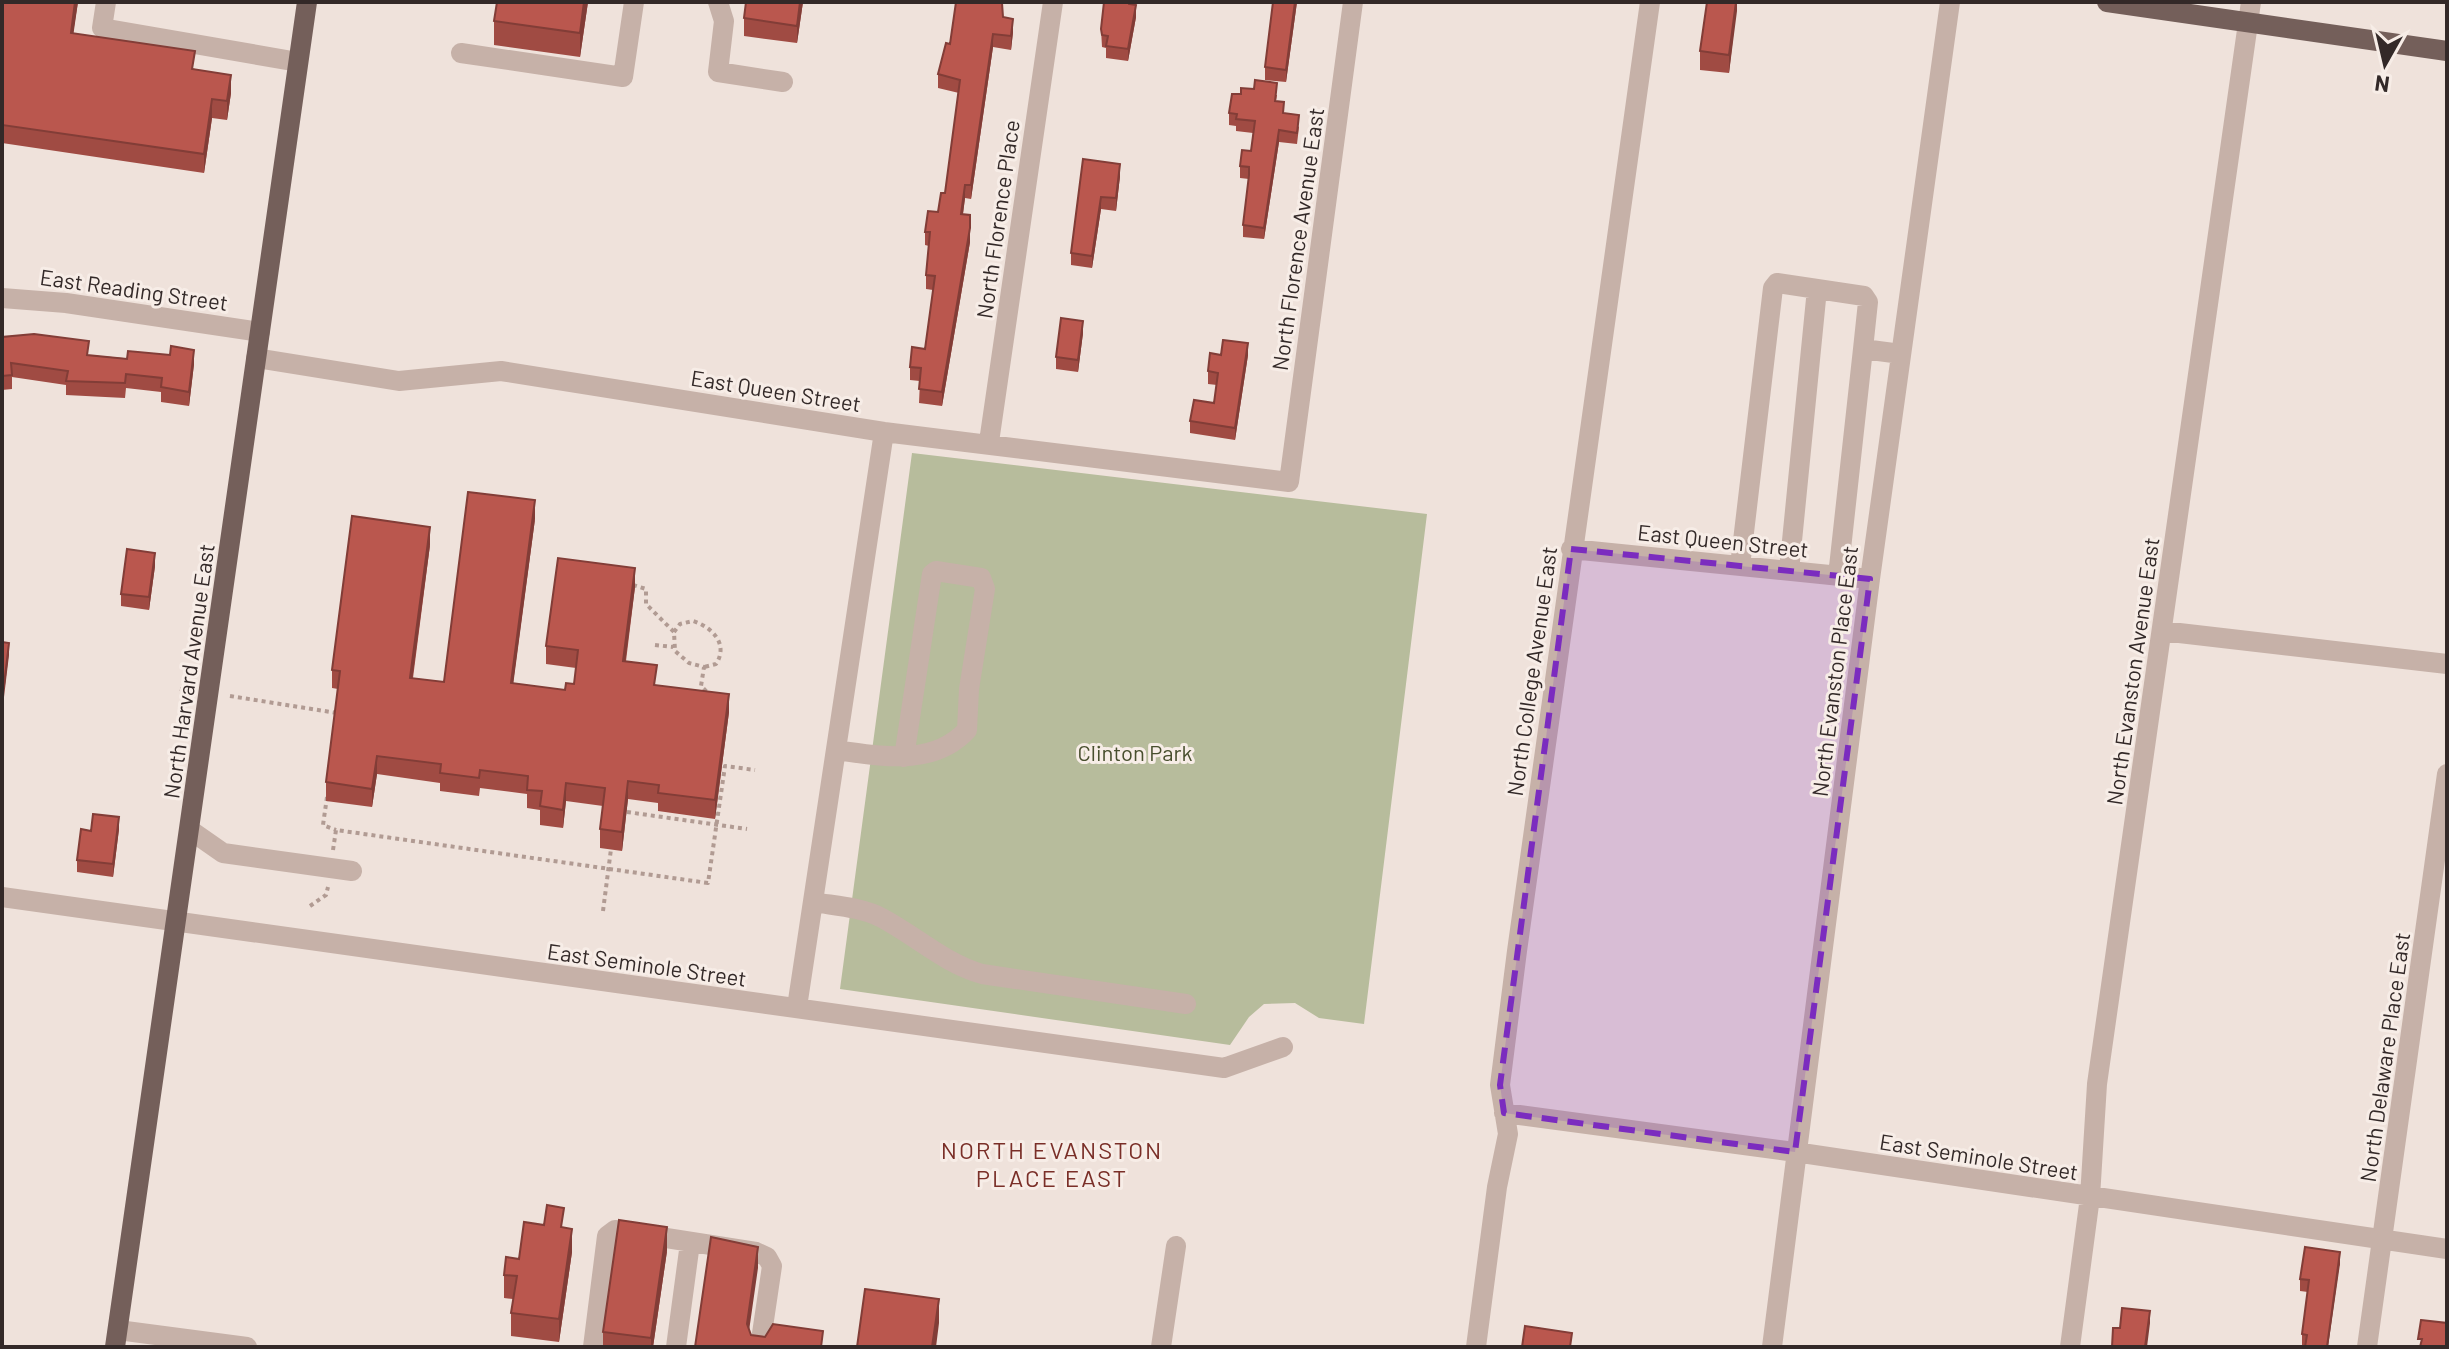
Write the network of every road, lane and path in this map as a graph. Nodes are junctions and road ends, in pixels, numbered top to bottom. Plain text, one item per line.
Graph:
1 (106, 2) edge
2 (307, 2) edge
3 (634, 2) edge
4 (718, 2) edge
5 (1053, 2) edge
6 (1353, 2) edge
7 (1650, 2) edge
8 (1950, 2) edge
9 (2107, 2) edge
10 (2249, 12) edge
11 (2447, 51) edge
12 (461, 53) dead end
13 (298, 62) junction
14 (783, 82) dead end
15 (1817, 289) junction
16 (2, 298) edge
17 (260, 332) junction
18 (1863, 349) junction
19 (1901, 354) junction
20 (256, 358) junction
21 (884, 432) junction
22 (989, 442) junction
23 (1289, 482) joint
24 (1571, 549) junction
25 (1740, 566) junction
26 (1789, 571) junction
27 (1838, 576) junction
28 (1870, 579) junction
29 (630, 585) edge
30 (2162, 631) junction
31 (674, 632) junction
32 (655, 645) dead end
33 (673, 648) junction
34 (2447, 664) edge
35 (704, 667) junction
36 (701, 686) junction
37 (687, 693) edge
38 (230, 696) dead end
39 (712, 698) edge
40 (336, 725) edge
41 (836, 750) junction
42 (904, 757) junction
43 (755, 770) dead end
44 (2447, 774) edge
45 (329, 782) edge
46 (627, 812) edge
47 (716, 825) junction
48 (747, 829) dead end
49 (190, 830) junction
50 (336, 830) junction
51 (611, 849) dead end
52 (330, 868) junction
53 (608, 869) junction
54 (352, 871) dead end
55 (2, 897) edge
56 (813, 902) junction
57 (310, 906) dead end
58 (603, 911) dead end
59 (177, 923) junction
60 (1186, 1004) dead end
61 (797, 1007) junction
62 (1283, 1047) dead end
63 (1504, 1113) junction
64 (1795, 1152) junction
65 (2090, 1197) junction
66 (2383, 1241) junction
67 (690, 1243) junction
68 (1176, 1246) dead end
69 (2447, 1249) edge
70 (117, 1338) edge
71 (247, 1347) edge
72 (593, 1347) edge
73 (676, 1347) edge
74 (760, 1347) edge
75 (1161, 1347) edge
76 (1476, 1347) edge
77 (1772, 1347) edge
78 (2070, 1347) edge
79 (2367, 1347) edge

1 - 13 street
2 - 13 main road, North Harvard Avenue East
3 - 12 street
4 - 14 street
5 - 22 street, North Florence Place
6 - 23 street, North Florence Avenue East
7 - 24 street, North College Avenue East
8 - 19 street, North Evanston Place East
9 - 10 main road
10 - 11 main road
10 - 30 street, North Evanston Avenue East
13 - 17 main road, North Harvard Avenue East
15 - 18 street
15 - 25 street
15 - 26 street
16 - 17 street, East Reading Street
17 - 20 main road, North Harvard Avenue East
18 - 19 street
18 - 27 street
19 - 28 street, North Evanston Place East
20 - 21 street, East Queen Street
20 - 49 main road, North Harvard Avenue East
21 - 22 street, East Queen Street
21 - 41 street
22 - 23 street, East Queen Street
24 - 25 street, East Queen Street
24 - 63 street, North College Avenue East
25 - 26 street, East Queen Street
26 - 27 street, East Queen Street
27 - 28 street, East Queen Street
28 - 64 street, North Evanston Place East
29 - 31 path
30 - 34 street
30 - 65 street, North Evanston Avenue East
31 - 33 path
31 - 35 path
32 - 33 path
33 - 35 path
35 - 36 path
36 - 37 path
36 - 39 path
38 - 40 path
41 - 42 street
41 - 56 street
42 - 42 street
43 - 47 path
44 - 66 street, North Delaware Place East
45 - 50 path
46 - 47 path
47 - 48 path
47 - 53 path
49 - 52 street
49 - 59 main road, North Harvard Avenue East
50 - 52 path
50 - 53 path
51 - 53 path
52 - 54 street
52 - 57 path
53 - 58 path
55 - 59 street, East Seminole Street
56 - 60 street
56 - 61 street
59 - 61 street, East Seminole Street
59 - 70 main road, North Harvard Avenue East
61 - 62 street, East Seminole Street
63 - 64 street, East Seminole Street
63 - 76 street, North College Avenue East
64 - 65 street, East Seminole Street
64 - 77 street, North Evanston Place East
65 - 66 street, East Seminole Street
65 - 78 street, North Evanston Avenue East
66 - 69 street, East Seminole Street
66 - 79 street, North Delaware Place East
67 - 72 street
67 - 73 street
67 - 74 street
68 - 75 street
70 - 71 street

